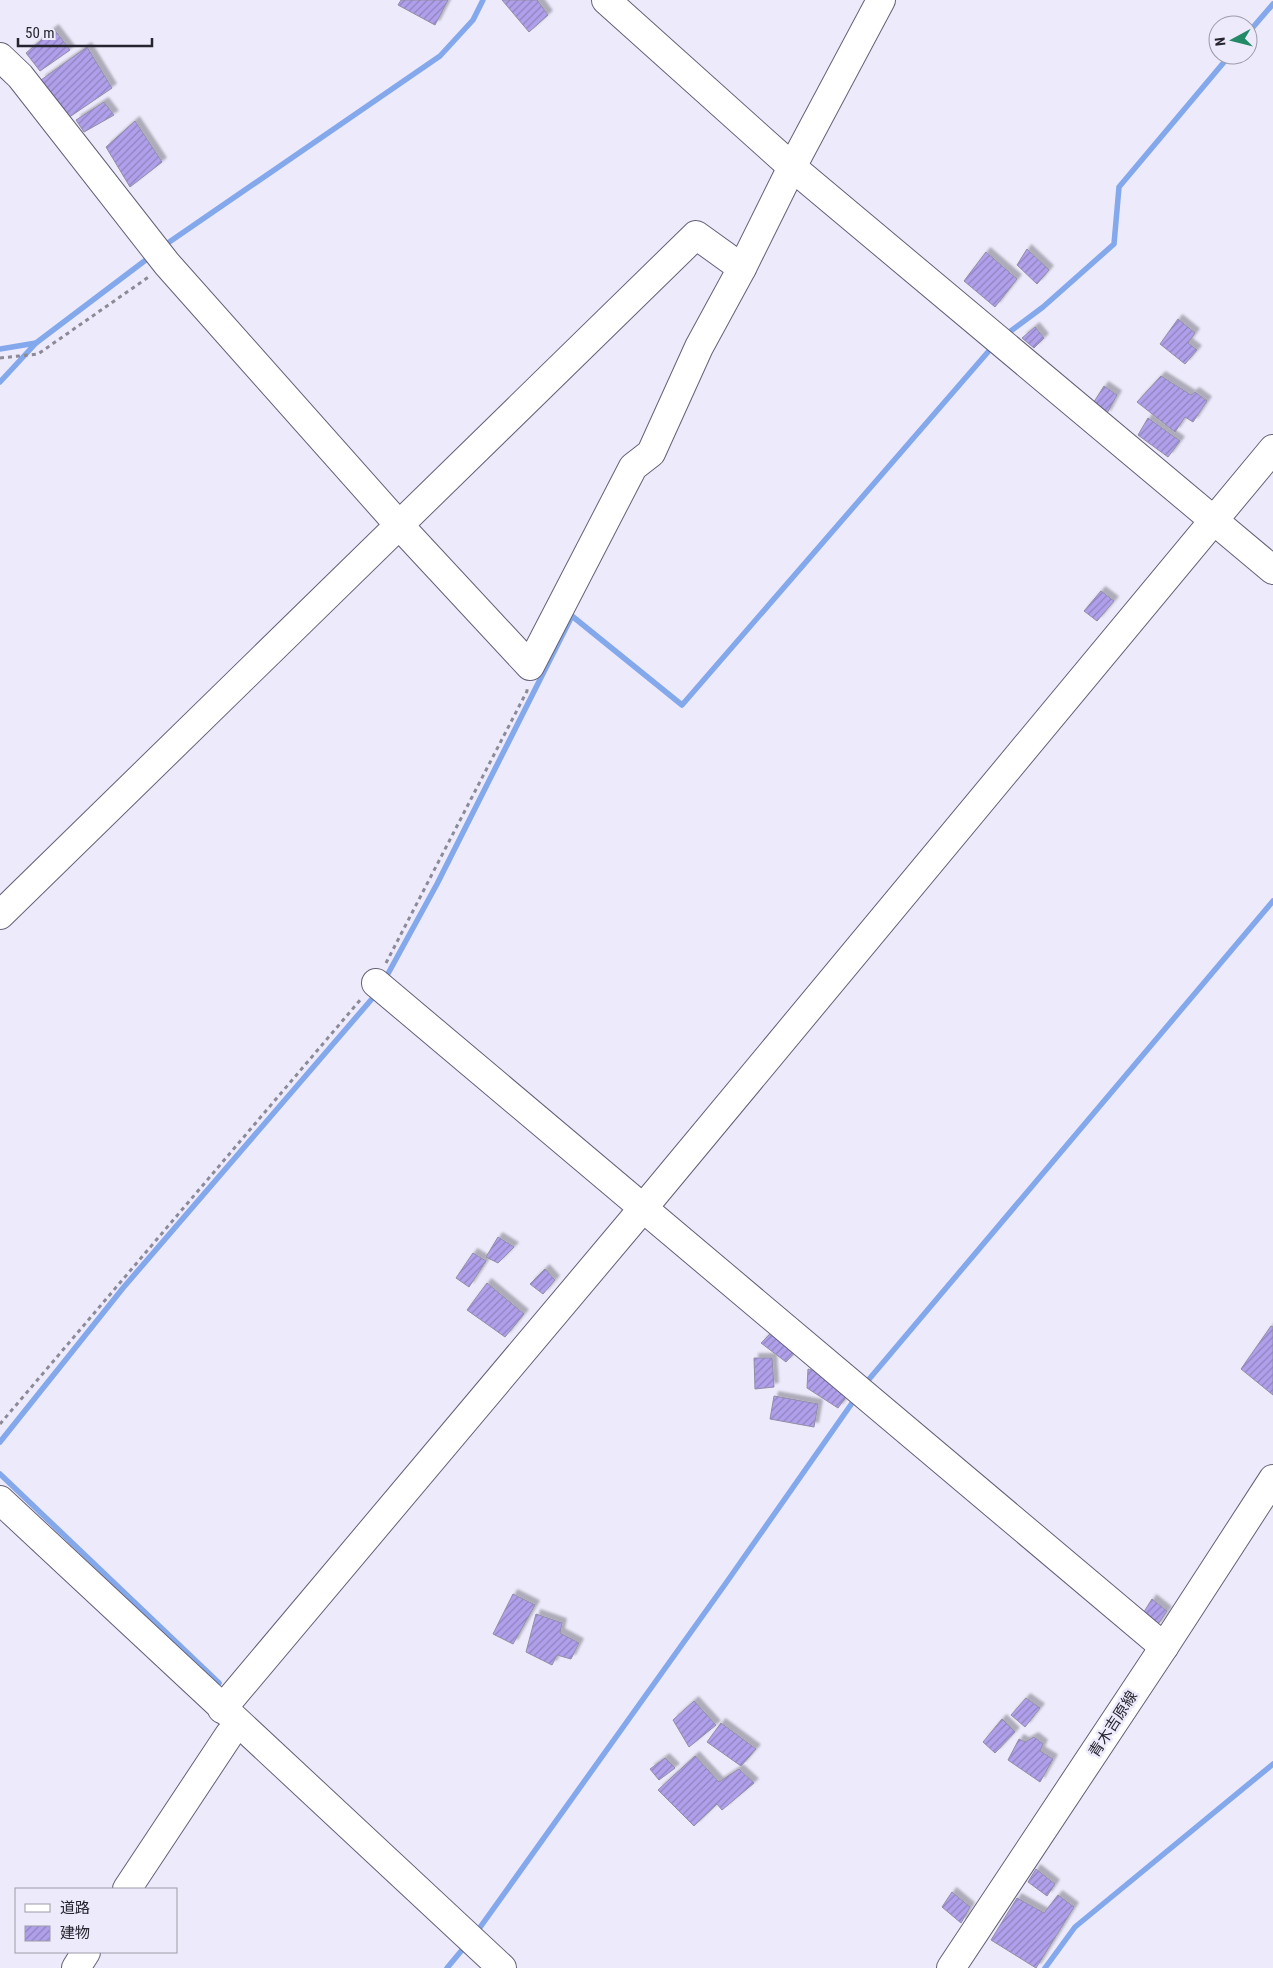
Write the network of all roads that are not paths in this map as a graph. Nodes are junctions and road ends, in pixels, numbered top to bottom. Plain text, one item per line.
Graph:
1 (606, 0) edge
2 (881, 0) edge
3 (0, 57) edge
4 (792, 167) junction
5 (742, 268) junction
6 (1273, 449) edge
7 (1213, 520) junction
8 (399, 525) junction
9 (1273, 570) edge
10 (0, 915) edge
11 (376, 982) road end
12 (644, 1208) junction
13 (1273, 1479) edge
14 (0, 1500) edge
15 (1164, 1647) junction
16 (222, 1709) junction
17 (229, 1735) dead end
18 (129, 1888) edge
19 (85, 1953) edge
20 (76, 1968) edge
21 (502, 1968) edge
22 (951, 1968) edge

1 - 4 street
2 - 4 street
3 - 8 street
4 - 5 street
4 - 7 street
5 - 8 street
5 - 8 street
6 - 7 street
7 - 9 street
7 - 12 street
8 - 10 street
11 - 12 street
12 - 15 street
12 - 16 street
13 - 15 street, 青木吉原線
14 - 16 street
15 - 22 street, 青木吉原線
16 - 21 street
17 - 18 street
19 - 20 street

